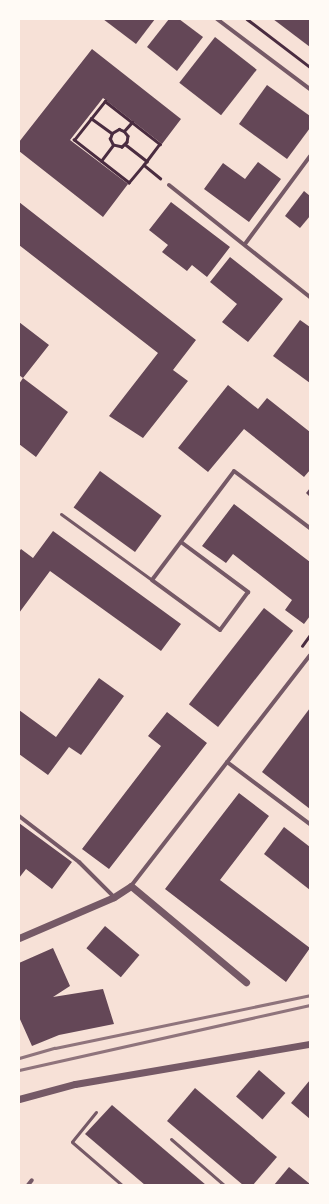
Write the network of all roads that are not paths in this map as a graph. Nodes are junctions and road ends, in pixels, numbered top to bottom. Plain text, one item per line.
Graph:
1 (217, 19) edge
2 (310, 89) edge
3 (310, 156) edge
4 (169, 185) road end
5 (245, 244) junction
6 (310, 297) edge
7 (61, 514) dead end
8 (310, 528) edge
9 (181, 542) junction
10 (152, 580) junction
11 (310, 655) edge
12 (227, 762) junction
13 (19, 816) edge
14 (310, 824) edge
15 (131, 886) junction
16 (114, 896) junction
17 (19, 938) edge
18 (246, 982) dead end
19 (310, 1044) edge
20 (19, 1099) edge
21 (96, 1112) dead end
22 (171, 1139) dead end
23 (32, 1180) dead end
24 (28, 1185) edge
25 (122, 1185) edge
26 (224, 1185) edge

1 - 2 street
3 - 5 street
4 - 5 street
5 - 6 street
7 - 10 lane
8 - 9 street
9 - 10 street
9 - 10 street
11 - 12 street
12 - 14 street
12 - 15 street
13 - 16 street
15 - 16 street
15 - 18 street
16 - 17 street
19 - 20 street
21 - 25 lane
22 - 26 lane
23 - 24 street

